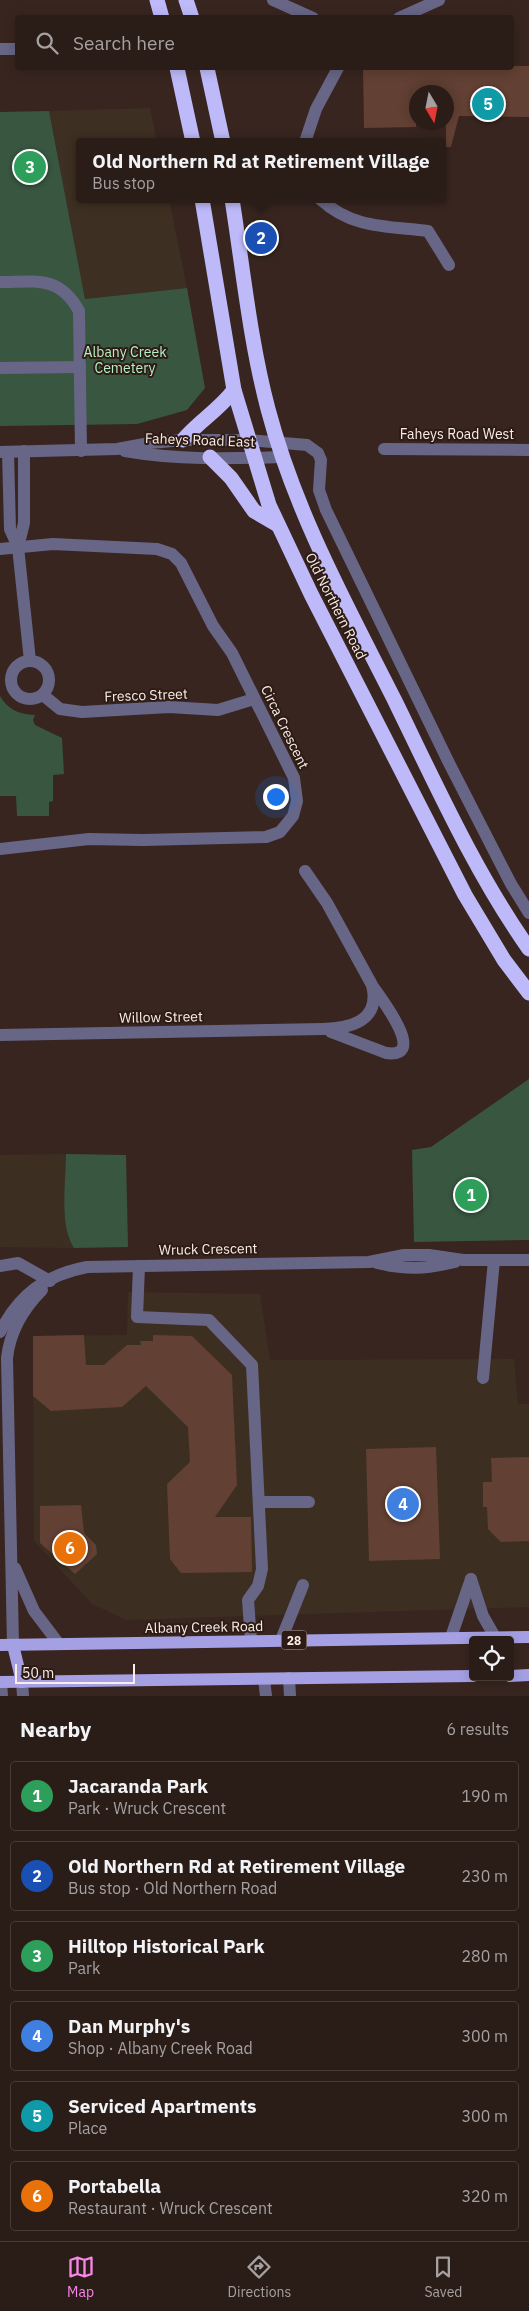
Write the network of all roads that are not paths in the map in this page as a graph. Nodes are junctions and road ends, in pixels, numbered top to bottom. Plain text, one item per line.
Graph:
1 (157, 0) edge
2 (273, 0) edge
3 (439, 0) edge
4 (161, 15) edge
5 (306, 15) edge
6 (406, 15) edge
7 (0, 49) edge
8 (15, 49) edge
9 (177, 70) edge
10 (207, 70) edge
11 (337, 70) edge
12 (192, 138) edge
13 (222, 138) edge
14 (306, 138) edge
15 (203, 203) edge
16 (233, 203) edge
17 (324, 203) edge
18 (449, 265) dead end
19 (0, 282) edge
20 (80, 367) junction
21 (0, 368) edge
22 (234, 390) junction
23 (183, 440) junction
24 (248, 440) junction
25 (277, 441) junction
26 (117, 449) junction
27 (384, 449) dead end
28 (529, 450) edge
29 (81, 451) junction
30 (4, 452) edge
31 (24, 452) junction
32 (210, 457) junction
33 (282, 457) junction
34 (254, 458) junction
35 (278, 524) junction
36 (18, 547) junction
37 (0, 549) edge
38 (30, 661) junction
39 (6, 673) edge
40 (43, 695) junction
41 (254, 699) junction
42 (0, 849) edge
43 (305, 871) dead end
44 (529, 913) edge
45 (529, 949) edge
46 (371, 983) junction
47 (529, 992) edge
48 (323, 1029) junction
49 (0, 1035) edge
50 (494, 1260) junction
51 (529, 1260) edge
52 (0, 1266) edge
53 (139, 1266) junction
54 (50, 1281) junction
55 (0, 1332) edge
56 (483, 1378) dead end
57 (3, 1402) edge
58 (3, 1416) edge
59 (5, 1481) edge
60 (5, 1499) edge
61 (259, 1502) junction
62 (310, 1502) dead end
63 (11, 1558) junction
64 (303, 1585) dead end
65 (494, 1636) edge
66 (451, 1637) junction
67 (469, 1637) edge
68 (514, 1637) edge
69 (529, 1637) edge
70 (281, 1640) junction
71 (251, 1641) junction
72 (59, 1644) junction
73 (6, 1645) edge
74 (529, 1675) edge
75 (469, 1676) edge
76 (514, 1676) edge
77 (289, 1678) junction
78 (264, 1679) junction
79 (0, 1681) edge
80 (22, 1682) junction
81 (2, 1696) edge
82 (23, 1696) edge
83 (266, 1696) edge
84 (290, 1696) edge

1 - 4 highway
2 - 5 street
3 - 6 street
7 - 8 street
9 - 12 highway
10 - 13 highway
11 - 14 street
15 - 22 highway, Old Northern Road
16 - 25 highway, Old Northern Road
17 - 18 street
19 - 20 street
20 - 21 street
20 - 29 street
22 - 23 highway
22 - 24 highway, Old Northern Road
23 - 24 street, Faheys Road East
23 - 26 street, Faheys Road East
24 - 25 street, Faheys Road East
24 - 34 highway, Old Northern Road
25 - 33 highway, Old Northern Road
25 - 44 street
26 - 29 street, Faheys Road East
26 - 32 street, Faheys Road East
27 - 28 street, Faheys Road West
29 - 31 street, Faheys Road East
30 - 31 street, Faheys Road East
30 - 36 street
31 - 36 street
32 - 34 street, Faheys Road East
32 - 35 highway
33 - 34 street, Faheys Road East
33 - 45 highway, Old Northern Road
34 - 35 highway, Old Northern Road
35 - 47 highway, Old Northern Road
36 - 37 street
36 - 38 street
36 - 41 street, Circa Crescent
38 - 39 street
38 - 40 street
39 - 40 street
40 - 41 street, Fresco Street
41 - 42 street, Circa Crescent
43 - 46 street, Willow Street
46 - 48 street, Willow Street
46 - 48 street, Willow Street
48 - 49 street, Willow Street
50 - 51 street, Wruck Crescent
50 - 53 street, Wruck Crescent
50 - 56 street
52 - 54 street
53 - 54 street, Wruck Crescent
53 - 61 street
54 - 55 street, Wruck Crescent
54 - 57 street, Wruck Crescent
57 - 58 street, Wruck Crescent
58 - 59 street, Wruck Crescent
59 - 60 street, Wruck Crescent
60 - 63 street, Wruck Crescent
61 - 62 street
61 - 71 street
63 - 72 street
63 - 73 street, Wruck Crescent
64 - 70 street
65 - 66 street
66 - 67 main road, Albany Creek Road / 28
66 - 70 main road, Albany Creek Road / 28
68 - 69 main road, Albany Creek Road / 28
70 - 71 main road, Albany Creek Road / 28
71 - 72 main road, Albany Creek Road / 28
72 - 73 main road, Albany Creek Road / 28
73 - 80 main road
74 - 76 main road
75 - 77 main road
77 - 78 main road
77 - 84 street
78 - 80 main road
78 - 83 street
79 - 80 main road
79 - 81 street
80 - 82 street

